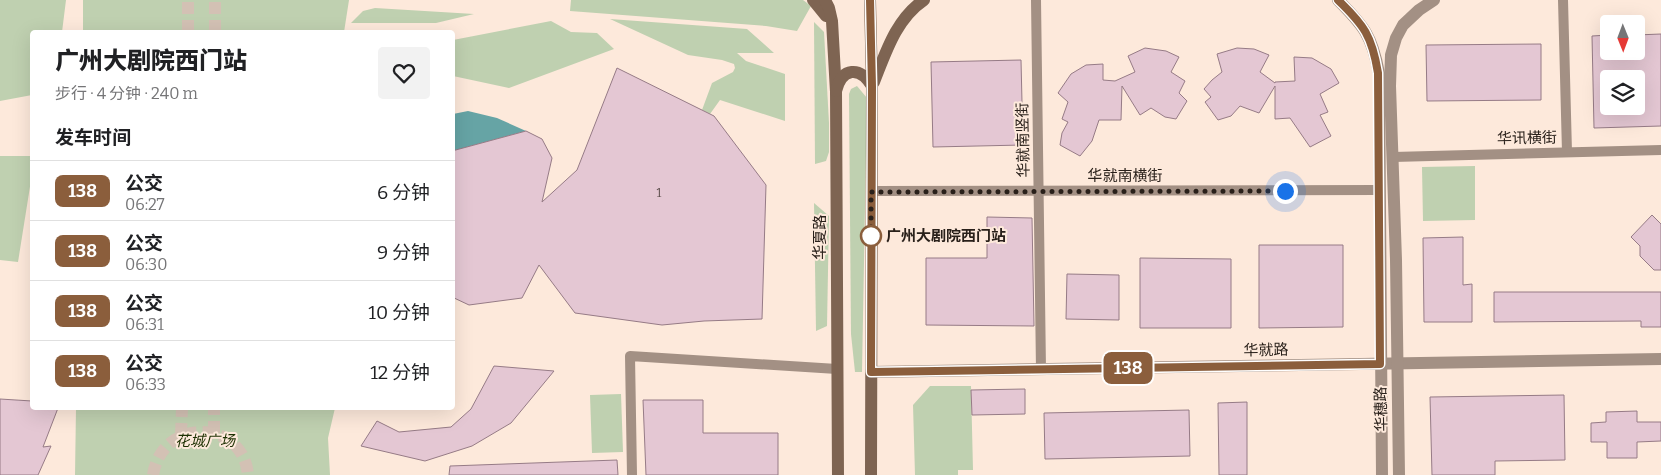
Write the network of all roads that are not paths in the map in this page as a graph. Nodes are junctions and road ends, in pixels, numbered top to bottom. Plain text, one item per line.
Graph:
1 (813, 0) edge
2 (825, 0) edge
3 (870, 0) edge
4 (924, 0) edge
5 (1036, 0) edge
6 (1338, 0) edge
7 (1434, 0) edge
8 (1563, 0) edge
9 (833, 37) junction
10 (872, 86) junction
11 (836, 92) junction
12 (1661, 150) edge
13 (1567, 152) junction
14 (1393, 157) junction
15 (1379, 190) junction
16 (1039, 191) junction
17 (871, 192) junction
18 (1661, 360) edge
19 (1380, 364) junction
20 (1397, 364) junction
21 (837, 369) junction
22 (1041, 370) junction
23 (871, 372) junction
24 (632, 475) edge
25 (838, 475) edge
26 (871, 475) edge
27 (1382, 475) edge
28 (1398, 475) edge

1 - 9 main road
2 - 9 main road, 华夏路
3 - 10 main road
4 - 10 main road
5 - 16 street, 华就南竖街
6 - 15 street, 华穗路
7 - 14 street, 华穗路
8 - 13 street
9 - 11 main road, 华夏路
10 - 11 main road
10 - 17 main road
11 - 21 main road, 华夏路
12 - 13 street, 华讯横街
13 - 14 street, 华讯横街
14 - 20 street, 华穗路
15 - 16 street, 华就南横街
15 - 19 street, 华穗路
16 - 17 street, 华就南横街
16 - 22 street, 华就南竖街
17 - 23 main road
18 - 20 street, 华就路
19 - 20 street, 华就路
19 - 22 street, 华就路
19 - 27 street, 华穗路
20 - 28 street, 华穗路
21 - 24 street
21 - 25 main road, 华夏路
22 - 23 street, 华就路
23 - 26 main road

